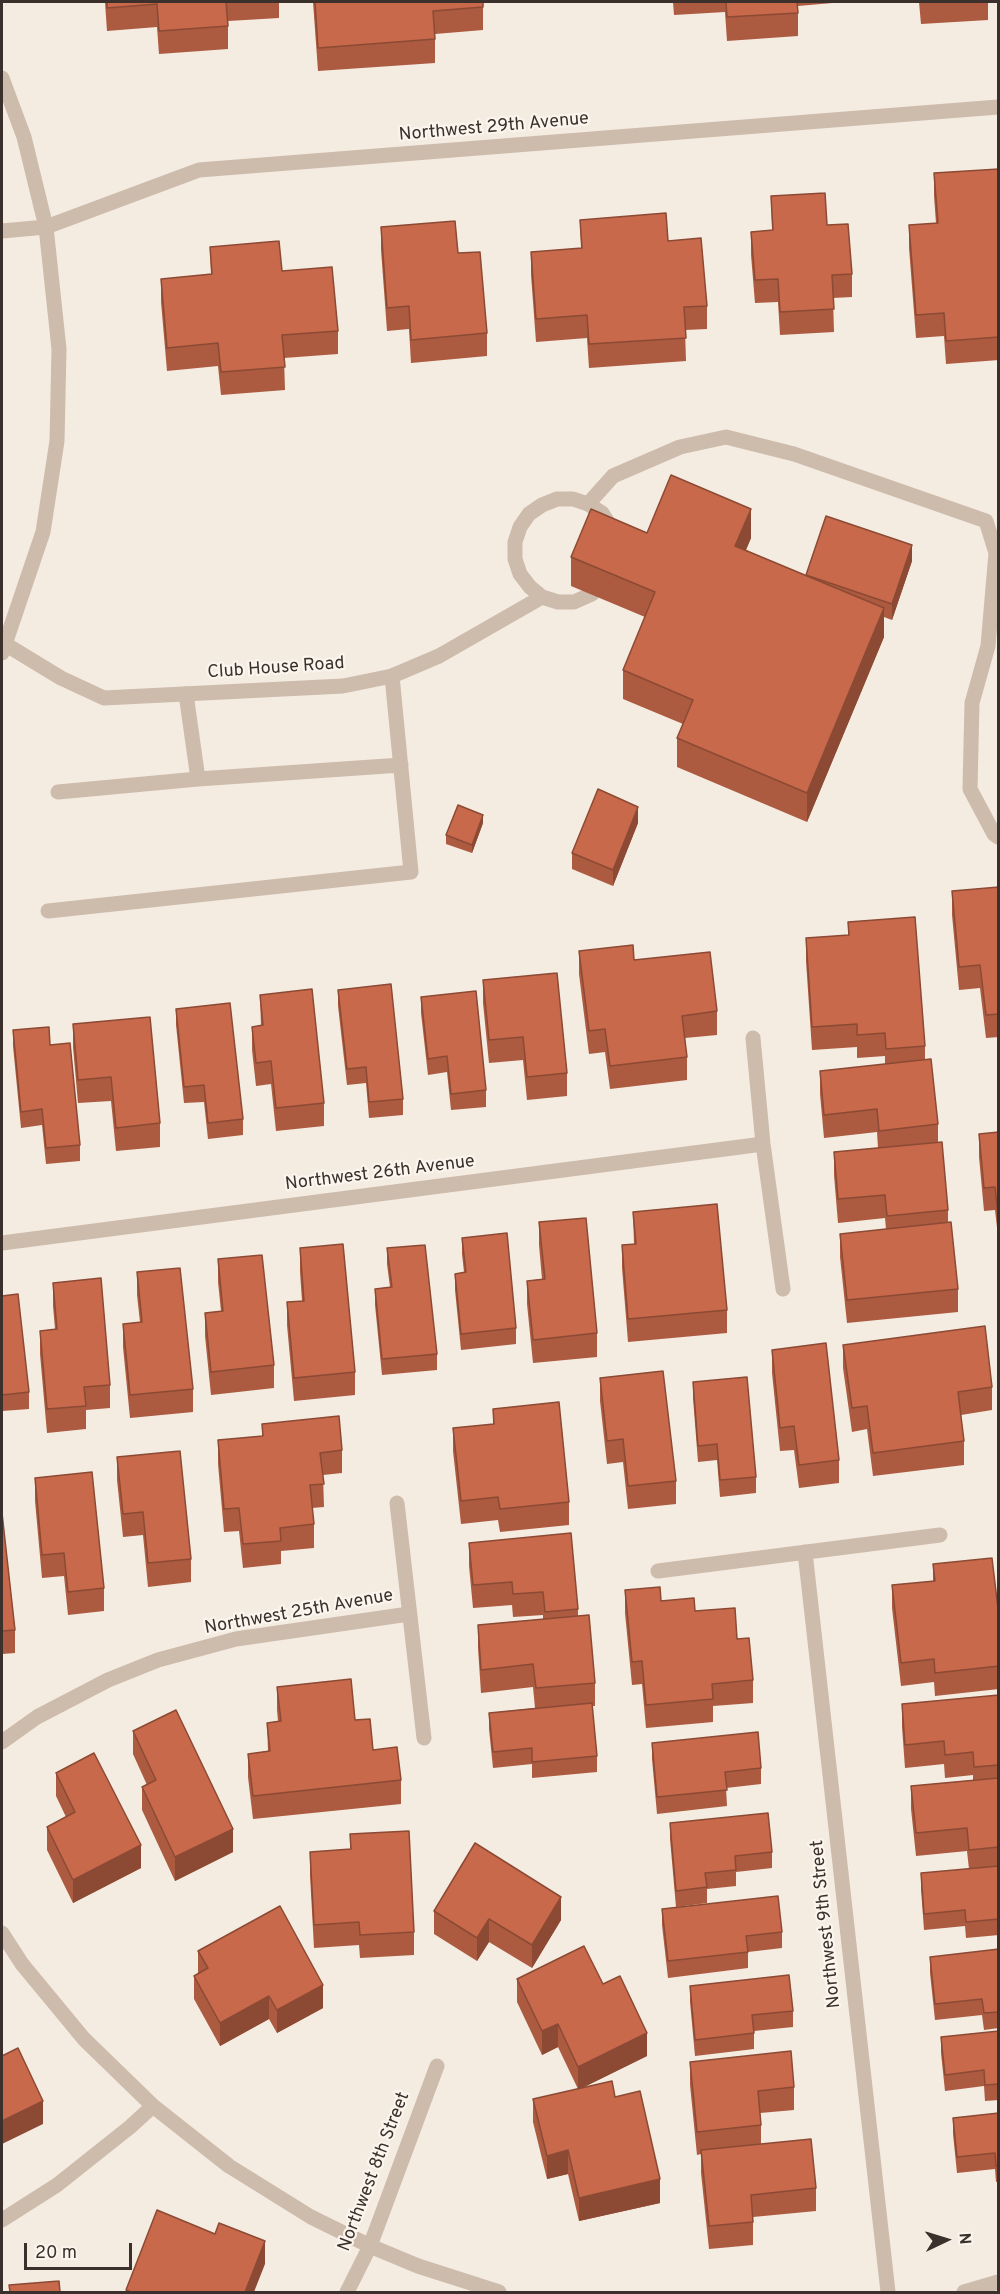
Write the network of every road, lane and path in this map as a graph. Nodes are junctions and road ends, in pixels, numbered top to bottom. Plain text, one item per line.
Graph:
1 (2, 78) edge
2 (999, 107) edge
3 (46, 227) junction
4 (2, 231) edge
5 (588, 504) junction
6 (617, 542) edge
7 (592, 594) edge
8 (542, 597) junction
9 (3, 649) edge
10 (392, 675) junction
11 (186, 694) junction
12 (401, 765) junction
13 (198, 779) junction
14 (58, 792) dead end
15 (999, 837) edge
16 (48, 910) dead end
17 (753, 1038) dead end
18 (763, 1144) junction
19 (2, 1244) edge
20 (783, 1289) dead end
21 (397, 1503) dead end
22 (940, 1535) dead end
23 (806, 1552) junction
24 (658, 1571) dead end
25 (409, 1614) junction
26 (423, 1738) dead end
27 (2, 1742) edge
28 (2, 1933) edge
29 (438, 2066) dead end
30 (153, 2106) junction
31 (2, 2220) edge
32 (370, 2246) junction
33 (999, 2282) edge
34 (347, 2292) edge
35 (500, 2292) edge
36 (888, 2292) edge
37 (964, 2292) edge

1 - 3 street
2 - 3 street, Northwest 29th Avenue
3 - 4 street, Northwest 29th Avenue
3 - 9 street
5 - 6 street
5 - 8 street
5 - 15 street
7 - 8 street
8 - 10 street, Club House Road
9 - 11 street, Club House Road
10 - 11 street, Club House Road
10 - 12 street
11 - 13 street
12 - 13 street
12 - 16 street
13 - 14 street
17 - 18 street
18 - 19 street, Northwest 26th Avenue
18 - 20 street
21 - 25 street, Northwest 25th Avenue
22 - 23 street
23 - 24 street
23 - 36 street, Northwest 9th Street
25 - 26 street, Northwest 25th Avenue
25 - 27 street, Northwest 25th Avenue
28 - 30 street
29 - 32 street, Northwest 8th Street
30 - 31 street
30 - 32 street
32 - 34 street, Northwest 8th Street
32 - 35 street
33 - 37 street

